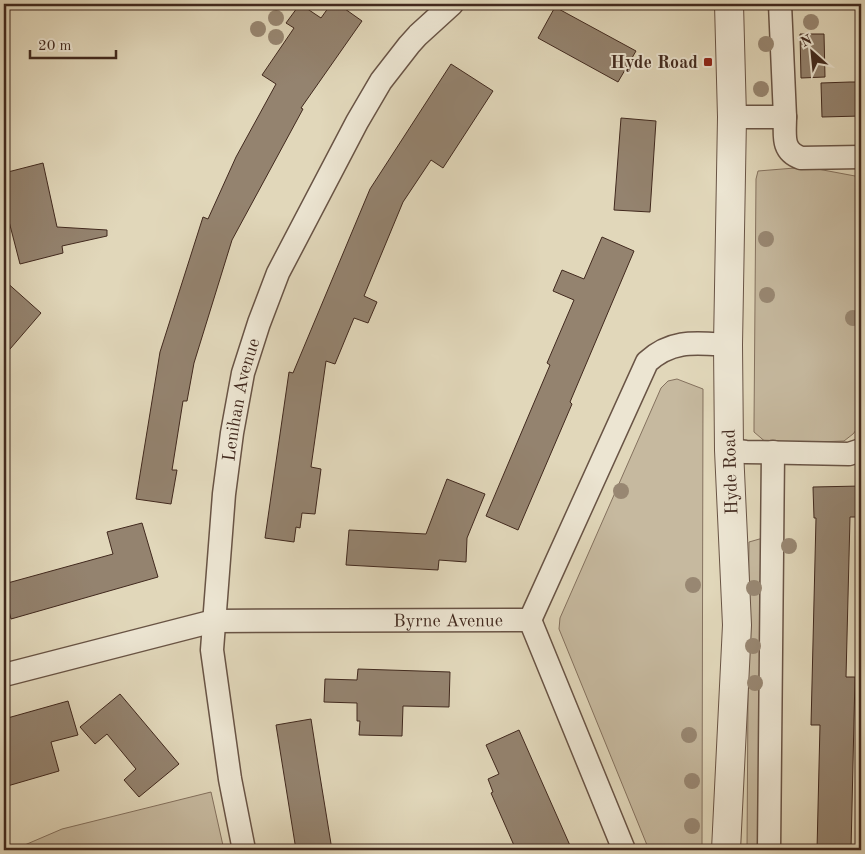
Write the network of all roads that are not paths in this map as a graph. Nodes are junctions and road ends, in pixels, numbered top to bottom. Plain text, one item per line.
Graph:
1 (452, 4) edge
2 (729, 4) edge
3 (780, 4) edge
4 (732, 117) junction
5 (785, 118) junction
6 (861, 157) edge
7 (728, 345) junction
8 (729, 450) junction
9 (861, 450) edge
10 (772, 452) junction
11 (530, 620) junction
12 (214, 621) junction
13 (4, 674) edge
14 (244, 850) edge
15 (624, 850) edge
16 (726, 850) edge
17 (769, 850) edge

1 - 12 street, Lenihan Avenue
2 - 4 street, Hyde Road
3 - 5 street
4 - 5 street
4 - 7 street, Hyde Road
5 - 6 street
7 - 8 street, Hyde Road
7 - 11 street
8 - 10 street
8 - 16 street, Hyde Road
9 - 10 street
10 - 17 street
11 - 12 street, Byrne Avenue
11 - 15 street
12 - 13 street, Byrne Avenue
12 - 14 street, Lenihan Avenue

